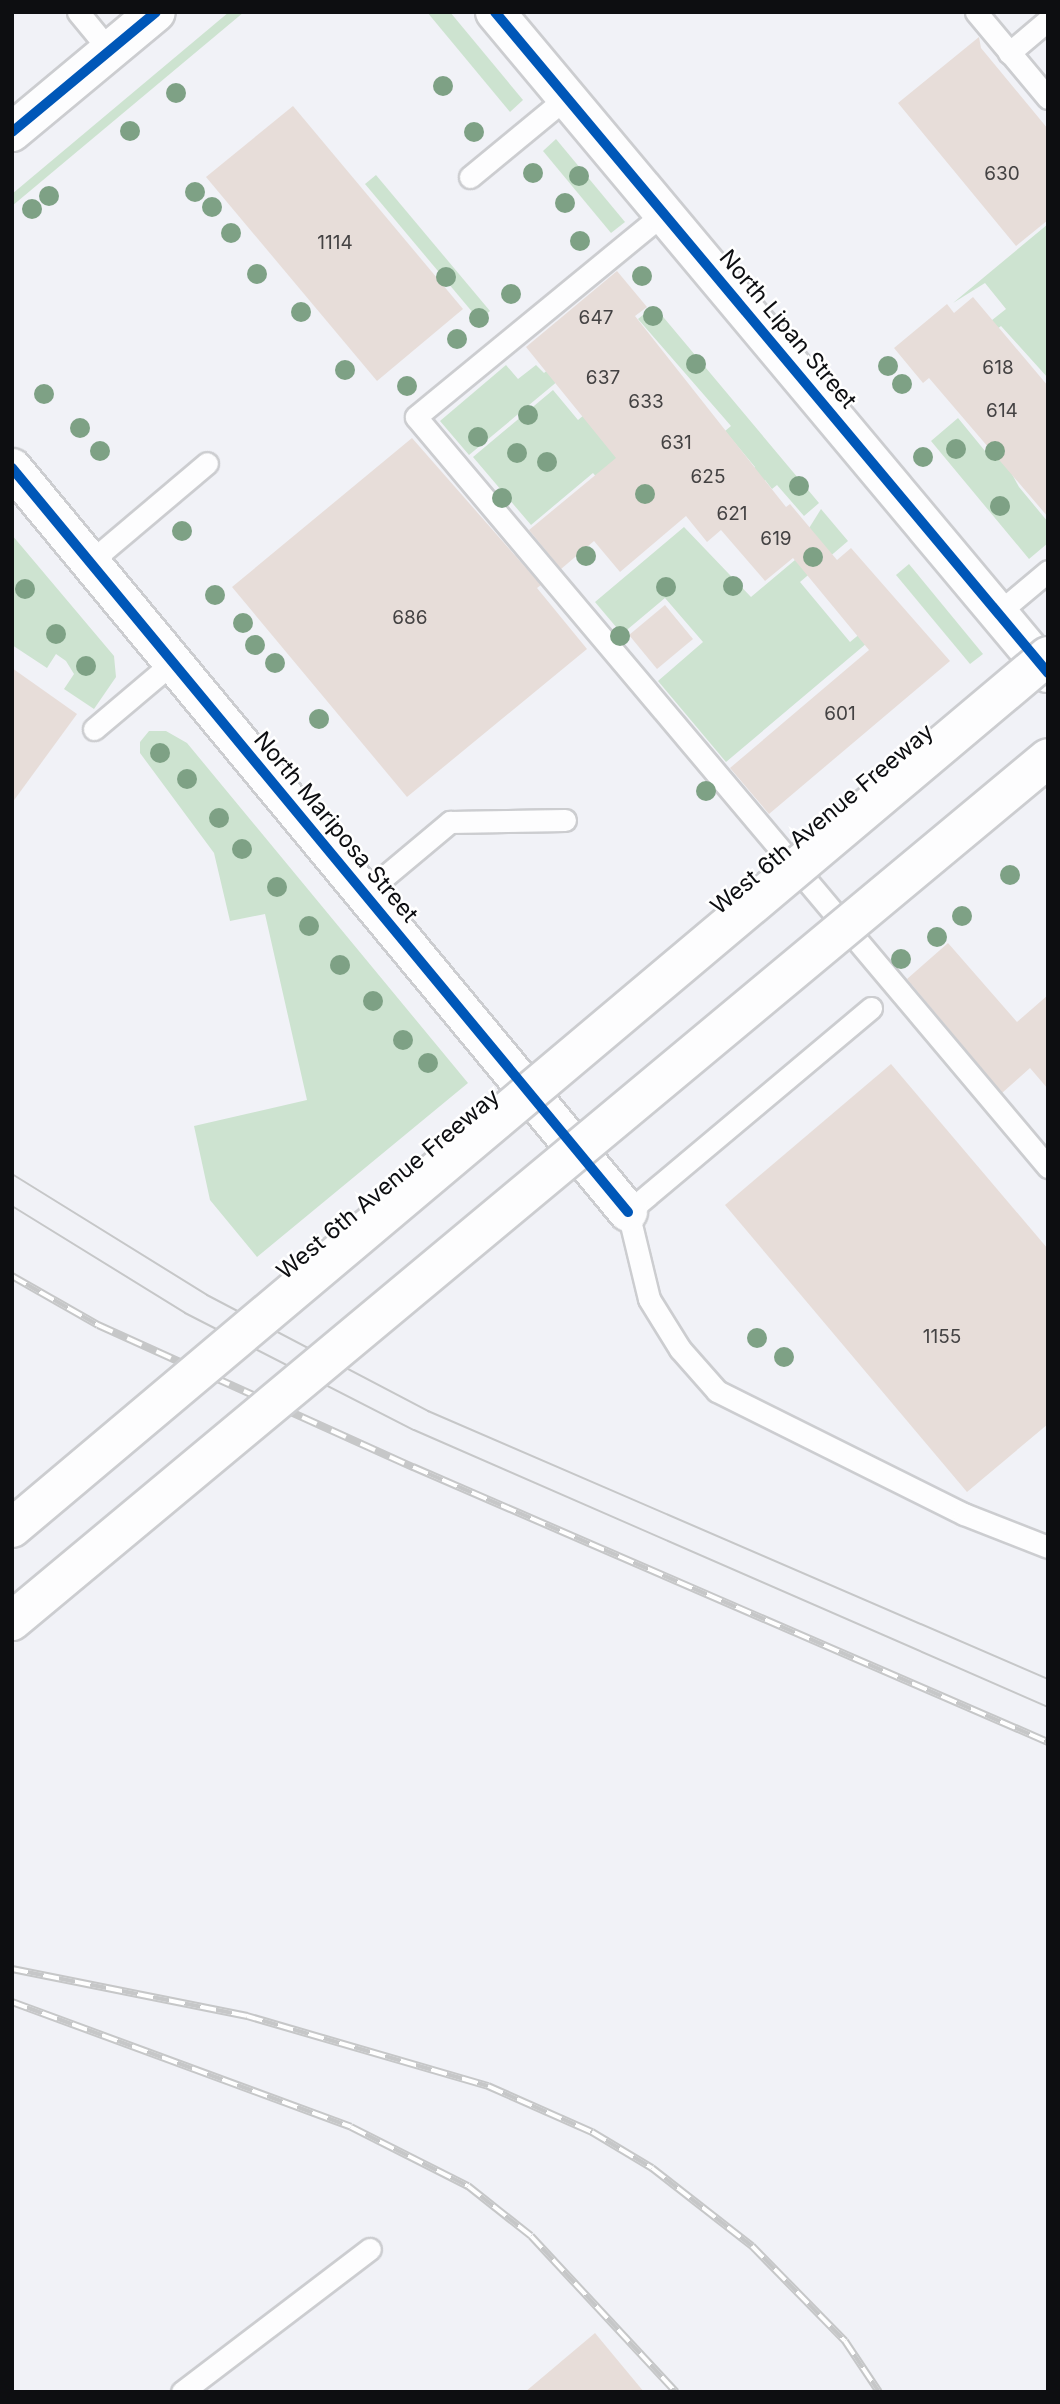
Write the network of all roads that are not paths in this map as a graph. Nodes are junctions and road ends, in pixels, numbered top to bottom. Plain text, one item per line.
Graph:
1 (78, 12) edge
2 (156, 12) edge
3 (495, 12) edge
4 (976, 12) edge
5 (1048, 20) edge
6 (110, 51) junction
7 (1009, 53) junction
8 (566, 97) junction
9 (1048, 98) edge
10 (12, 132) edge
11 (470, 177) dead end
12 (664, 213) junction
13 (207, 463) dead end
14 (12, 468) edge
15 (90, 562) junction
16 (1048, 571) edge
17 (998, 613) junction
18 (1043, 661) edge
19 (172, 663) junction
20 (94, 729) dead end
21 (1048, 758) edge
22 (565, 820) dead end
23 (788, 860) junction
24 (365, 893) junction
25 (871, 1008) dead end
26 (522, 1083) junction
27 (1048, 1167) edge
28 (628, 1212) junction
29 (12, 1528) edge
30 (1048, 1547) edge
31 (12, 1621) edge
32 (370, 2249) dead end
33 (182, 2392) edge

1 - 6 lane
2 - 6 main road
3 - 8 main road, North Lipan Street
4 - 7 lane
5 - 7 lane
6 - 10 main road
7 - 9 lane
8 - 11 lane
8 - 12 main road, North Lipan Street
12 - 17 main road, North Lipan Street
12 - 23 lane
13 - 15 lane
14 - 15 main road, North Mariposa Street
15 - 19 main road, North Mariposa Street
16 - 17 lane
17 - 18 main road, North Lipan Street
18 - 23 lane
18 - 29 main road, West 6th Avenue Freeway, bridge
19 - 20 lane
19 - 24 main road, North Mariposa Street
21 - 31 main road, bridge
22 - 24 lane
23 - 26 lane
23 - 27 lane
24 - 26 main road, North Mariposa Street
25 - 28 lane
26 - 28 main road, North Mariposa Street
28 - 30 lane
32 - 33 lane

